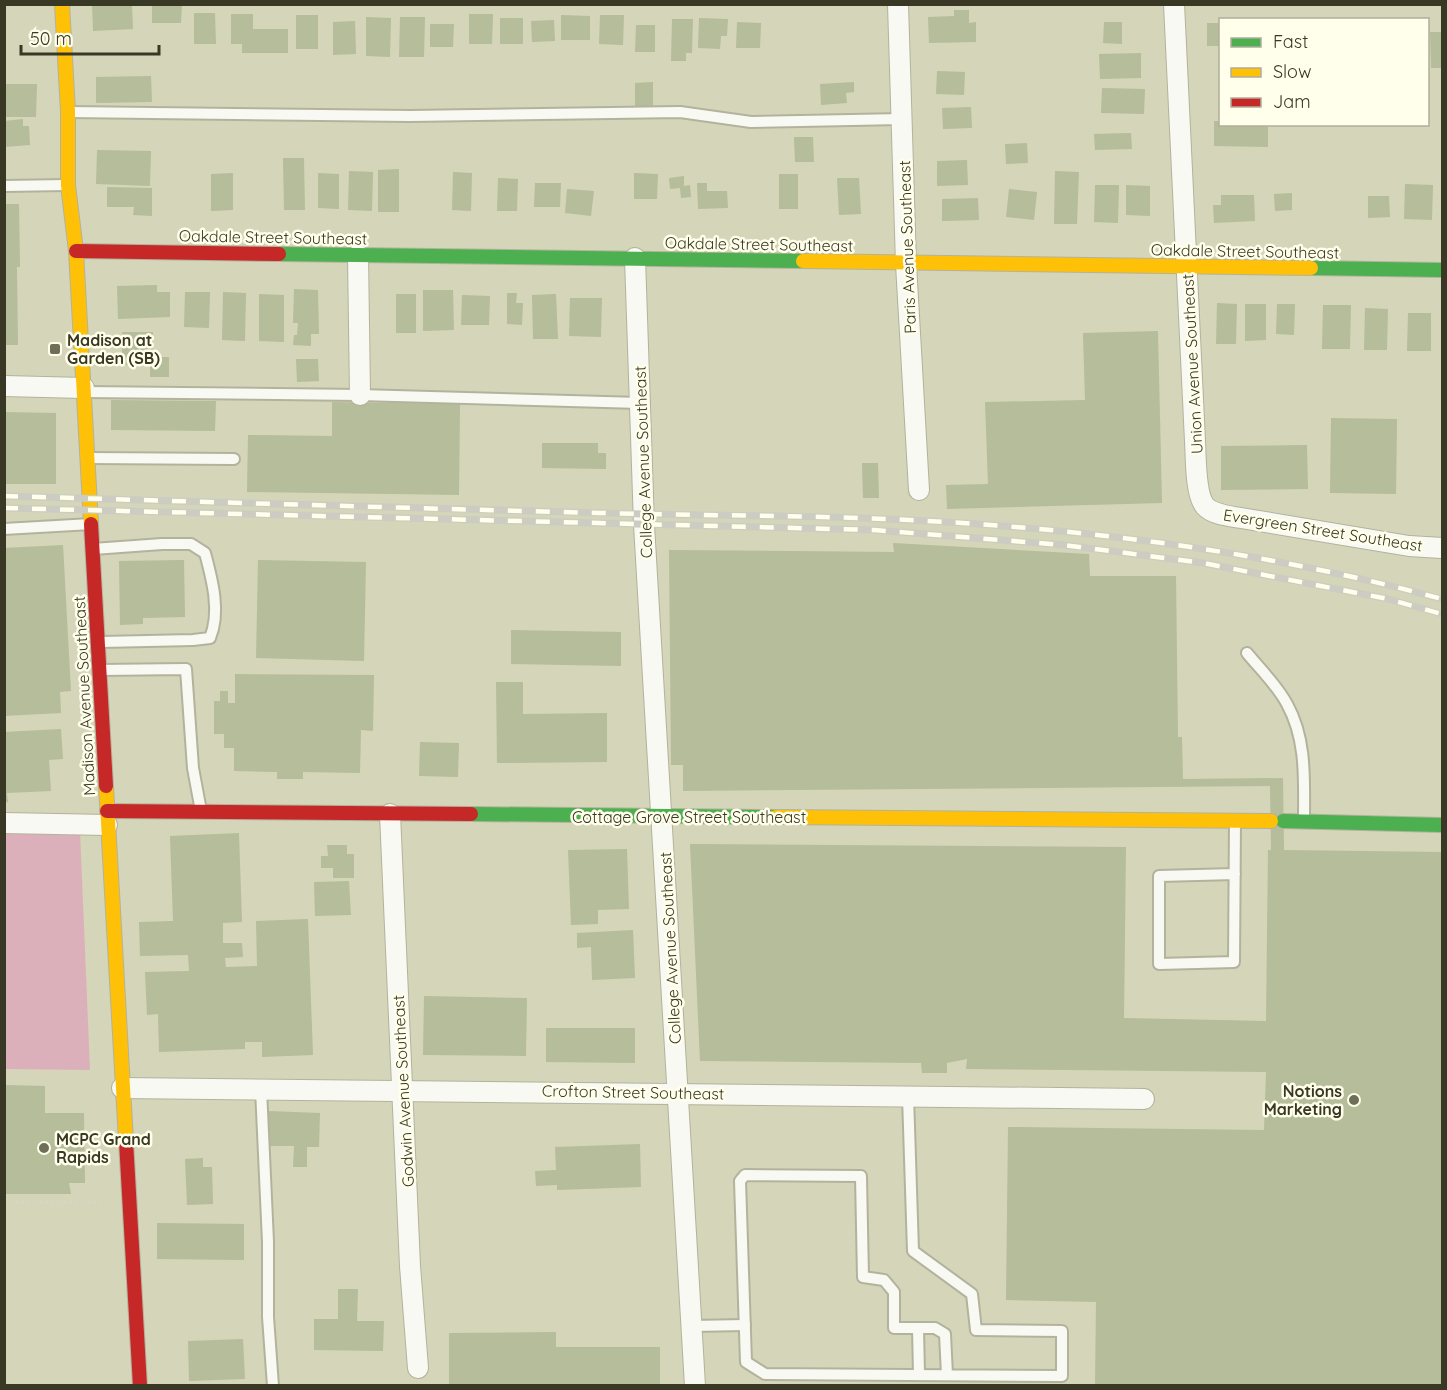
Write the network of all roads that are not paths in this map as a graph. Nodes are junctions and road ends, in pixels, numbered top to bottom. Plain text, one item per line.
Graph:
1 (62, 4) edge
2 (898, 4) edge
3 (1174, 4) edge
4 (68, 112) junction
5 (902, 119) junction
6 (68, 185) junction
7 (4, 186) edge
8 (76, 251) junction
9 (358, 255) junction
10 (635, 258) junction
11 (906, 264) junction
12 (1188, 266) junction
13 (1443, 270) edge
14 (4, 386) edge
15 (84, 390) junction
16 (360, 395) junction
17 (640, 403) junction
18 (87, 458) junction
19 (234, 459) dead end
20 (919, 490) dead end
21 (1206, 506) joint
22 (91, 524) junction
23 (4, 529) edge
24 (1443, 548) edge
25 (93, 549) junction
26 (98, 642) junction
27 (1247, 653) dead end
28 (99, 670) junction
29 (201, 812) junction
30 (390, 814) junction
31 (662, 816) junction
32 (107, 818) junction
33 (1235, 821) junction
34 (1304, 821) junction
35 (4, 823) edge
36 (1443, 825) edge
37 (1235, 874) junction
38 (122, 1088) junction
39 (261, 1089) junction
40 (403, 1090) junction
41 (678, 1093) junction
42 (908, 1096) junction
43 (1144, 1099) dead end
44 (745, 1325) junction
45 (692, 1326) junction
46 (918, 1328) junction
47 (418, 1368) dead end
48 (919, 1375) junction
49 (947, 1375) junction
50 (140, 1386) edge
51 (273, 1386) edge
52 (695, 1386) edge

1 - 4 street, Madison Avenue Southeast
2 - 5 street, Paris Avenue Southeast
3 - 12 street, Union Avenue Southeast
4 - 5 lane
4 - 6 street, Madison Avenue Southeast
5 - 11 street, Paris Avenue Southeast
6 - 7 lane
6 - 8 street, Madison Avenue Southeast
8 - 9 street, Oakdale Street Southeast
8 - 15 street, Madison Avenue Southeast
9 - 10 street, Oakdale Street Southeast
9 - 16 street
10 - 11 street, Oakdale Street Southeast
10 - 17 street, College Avenue Southeast
11 - 12 street, Oakdale Street Southeast
11 - 20 street, Paris Avenue Southeast
12 - 13 street, Oakdale Street Southeast
12 - 21 street, Union Avenue Southeast
14 - 15 street
15 - 16 lane
15 - 18 street, Madison Avenue Southeast
16 - 17 lane
17 - 31 street, College Avenue Southeast
18 - 19 lane
18 - 22 street, Madison Avenue Southeast
21 - 24 street, Evergreen Street Southeast
22 - 23 lane
22 - 25 street, Madison Avenue Southeast
25 - 26 street, Madison Avenue Southeast
25 - 26 lane
26 - 28 street, Madison Avenue Southeast
27 - 34 lane
28 - 29 lane
28 - 32 street, Madison Avenue Southeast
29 - 30 street, Cottage Grove Street Southeast
29 - 32 street, Cottage Grove Street Southeast
30 - 31 street, Cottage Grove Street Southeast
30 - 40 street, Godwin Avenue Southeast
31 - 33 street, Cottage Grove Street Southeast
31 - 41 street, College Avenue Southeast
32 - 35 street, Cottage Grove Street Southeast
32 - 38 street, Madison Avenue Southeast
33 - 34 street, Cottage Grove Street Southeast
33 - 37 lane
34 - 36 street, Cottage Grove Street Southeast
37 - 37 lane
38 - 39 street, Crofton Street Southeast
38 - 50 street, Madison Avenue Southeast
39 - 40 street, Crofton Street Southeast
39 - 51 lane
40 - 41 street, Crofton Street Southeast
40 - 47 street, Godwin Avenue Southeast
41 - 42 street, Crofton Street Southeast
41 - 45 street, College Avenue Southeast
42 - 43 street, Crofton Street Southeast
42 - 49 lane
44 - 45 lane
44 - 46 lane
44 - 48 lane
45 - 52 street, College Avenue Southeast
46 - 48 lane
46 - 49 lane
48 - 49 lane

